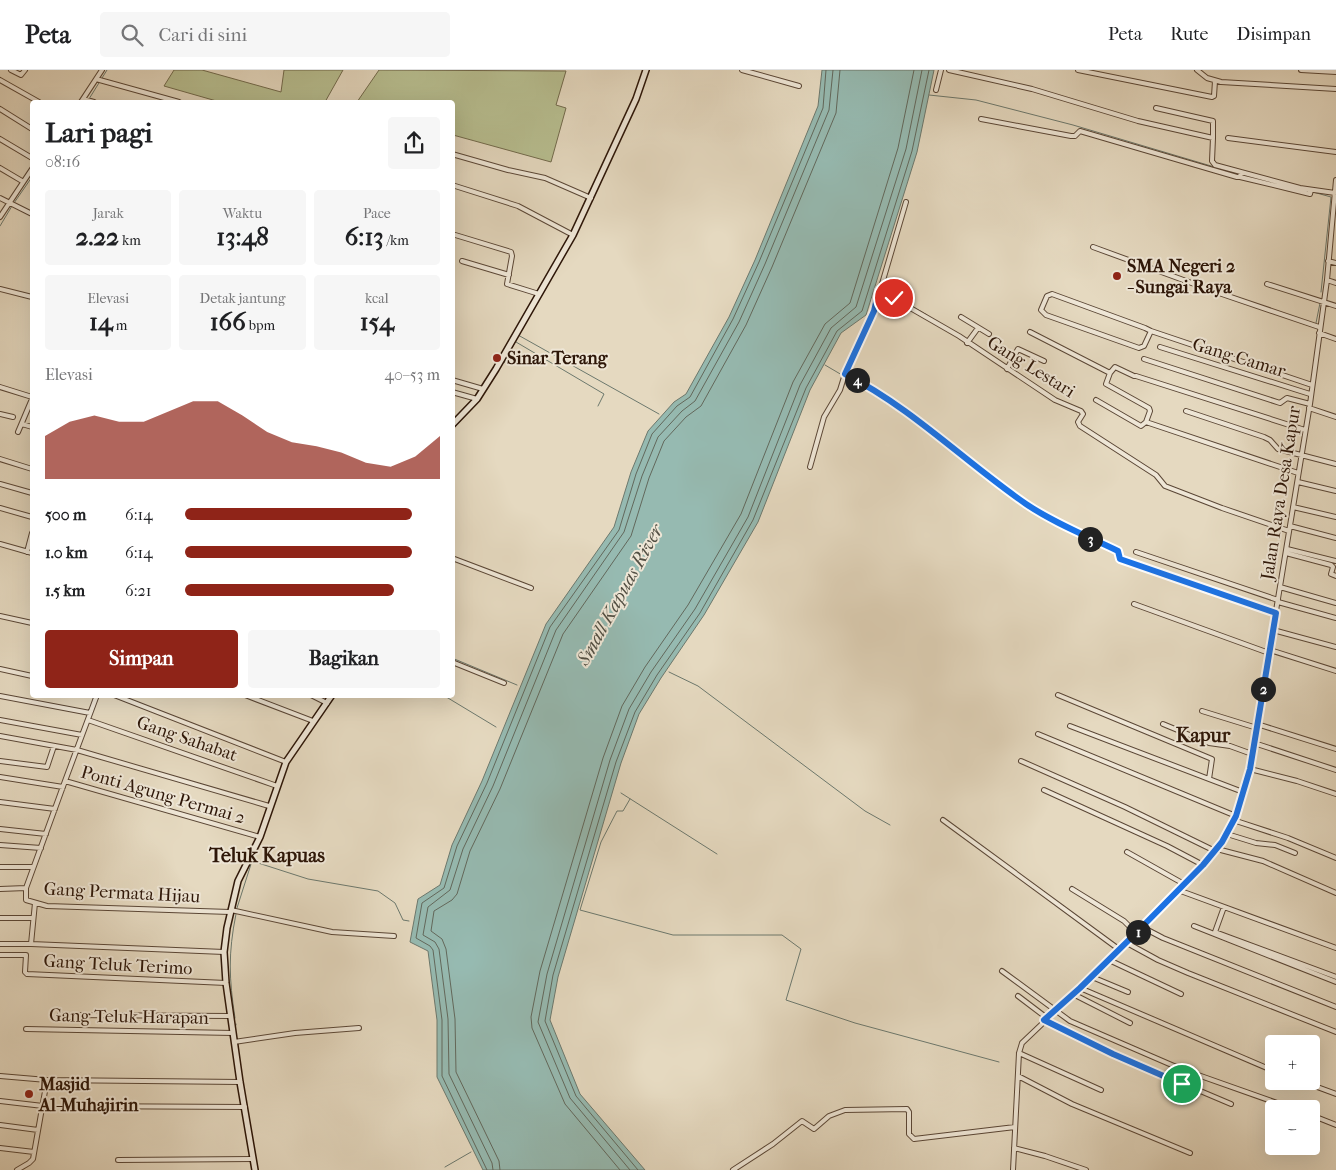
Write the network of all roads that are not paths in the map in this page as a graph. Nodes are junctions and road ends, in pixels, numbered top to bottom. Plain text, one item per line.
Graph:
1 (11, 70) edge
2 (25, 70) edge
3 (101, 70) edge
4 (646, 70) edge
5 (742, 70) edge
6 (941, 70) edge
7 (949, 70) edge
8 (1078, 70) edge
9 (1197, 70) edge
10 (1301, 70) edge
11 (1336, 72) edge
12 (96, 79) junction
13 (0, 80) edge
14 (1215, 81) junction
15 (799, 86) dead end
16 (1336, 88) edge
17 (936, 90) dead end
18 (35, 100) edge
19 (83, 100) edge
20 (172, 100) edge
21 (1156, 108) dead end
22 (0, 109) edge
23 (981, 120) dead end
24 (30, 128) edge
25 (1213, 138) junction
26 (1228, 138) dead end
27 (0, 139) edge
28 (1336, 152) edge
29 (455, 155) edge
30 (30, 157) edge
31 (0, 168) edge
32 (30, 172) edge
33 (1240, 175) junction
34 (27, 177) junction
35 (30, 179) edge
36 (1336, 180) edge
37 (22, 181) junction
38 (1336, 184) edge
39 (455, 187) edge
40 (1335, 193) junction
41 (0, 198) edge
42 (591, 198) junction
43 (8, 202) junction
44 (906, 202) dead end
45 (30, 213) edge
46 (0, 216) edge
47 (573, 234) junction
48 (455, 235) edge
49 (1330, 243) junction
50 (1336, 245) edge
51 (1093, 247) dead end
52 (462, 261) dead end
53 (1328, 261) junction
54 (1336, 263) edge
55 (509, 275) junction
56 (1327, 280) junction
57 (1336, 283) edge
58 (1266, 284) dead end
59 (0, 289) edge
60 (879, 290) junction
61 (540, 294) junction
62 (30, 297) edge
63 (1324, 302) junction
64 (1336, 306) edge
65 (961, 317) dead end
66 (1320, 327) junction
67 (978, 328) junction
68 (1030, 332) dead end
69 (1151, 332) junction
70 (1319, 333) junction
71 (990, 334) dead end
72 (1336, 339) edge
73 (967, 343) junction
74 (1160, 347) dead end
75 (1144, 359) dead end
76 (1044, 361) dead end
77 (1007, 369) junction
78 (1110, 373) junction
79 (845, 374) junction
80 (455, 381) edge
81 (1312, 385) junction
82 (0, 387) edge
83 (483, 389) junction
84 (455, 393) edge
85 (1310, 394) junction
86 (30, 397) edge
87 (477, 399) junction
88 (1096, 400) dead end
89 (1309, 406) junction
90 (30, 407) edge
91 (1186, 411) dead end
92 (0, 414) edge
93 (13, 417) dead end
94 (1336, 417) edge
95 (455, 418) edge
96 (1146, 422) junction
97 (22, 424) junction
98 (30, 426) edge
99 (1305, 430) junction
100 (18, 432) dead end
101 (1301, 455) junction
102 (0, 459) edge
103 (1336, 464) edge
104 (810, 467) dead end
105 (30, 468) edge
106 (1298, 473) junction
107 (1298, 482) junction
108 (0, 484) edge
109 (1336, 491) edge
110 (30, 492) edge
111 (0, 508) edge
112 (1293, 508) junction
113 (30, 516) edge
114 (1336, 517) edge
115 (1290, 528) junction
116 (1336, 538) edge
117 (30, 541) edge
118 (0, 544) edge
119 (1286, 551) junction
120 (27, 552) junction
121 (1136, 552) dead end
122 (30, 553) edge
123 (455, 559) edge
124 (1336, 561) edge
125 (1336, 576) edge
126 (1280, 587) junction
127 (531, 588) dead end
128 (1278, 601) junction
129 (1336, 603) edge
130 (1134, 604) dead end
131 (1276, 613) junction
132 (0, 616) edge
133 (1336, 618) edge
134 (30, 623) edge
135 (1273, 630) junction
136 (1336, 646) edge
137 (1270, 652) junction
138 (455, 663) edge
139 (0, 669) edge
140 (1336, 671) edge
141 (30, 676) edge
142 (504, 684) dead end
143 (1058, 695) dead end
144 (0, 696) edge
145 (96, 698) edge
146 (122, 698) edge
147 (253, 698) edge
148 (317, 698) edge
149 (330, 698) edge
150 (327, 703) junction
151 (1202, 711) dead end
152 (90, 713) junction
153 (0, 720) edge
154 (88, 720) junction
155 (313, 722) junction
156 (1163, 724) dead end
157 (1070, 726) dead end
158 (1257, 726) junction
159 (1038, 734) dead end
160 (82, 735) junction
161 (0, 736) edge
162 (1254, 743) junction
163 (54, 746) junction
164 (1336, 749) edge
165 (77, 750) junction
166 (1252, 754) junction
167 (0, 760) edge
168 (1021, 761) dead end
169 (286, 762) junction
170 (1250, 769) junction
171 (1336, 770) edge
172 (0, 777) edge
173 (1209, 779) junction
174 (65, 781) junction
175 (276, 786) junction
176 (63, 787) junction
177 (1044, 790) dead end
178 (1243, 792) junction
179 (1336, 794) edge
180 (0, 802) edge
181 (269, 806) junction
182 (55, 809) junction
183 (1236, 816) junction
184 (943, 820) dead end
185 (1233, 820) junction
186 (0, 829) edge
187 (46, 834) junction
188 (1226, 834) junction
189 (260, 837) junction
190 (0, 845) edge
191 (41, 848) junction
192 (1216, 850) junction
193 (1128, 852) dead end
194 (1295, 853) dead end
195 (1336, 858) edge
196 (1203, 865) junction
197 (0, 867) edge
198 (33, 867) junction
199 (1184, 884) junction
200 (26, 888) junction
201 (0, 889) edge
202 (1072, 889) dead end
203 (1178, 890) junction
204 (1336, 893) edge
205 (35, 902) junction
206 (1224, 907) junction
207 (230, 911) junction
208 (0, 918) edge
209 (33, 918) junction
210 (1194, 926) dead end
211 (1142, 927) junction
212 (1136, 933) junction
213 (394, 936) dead end
214 (1127, 943) junction
215 (0, 944) edge
216 (32, 944) junction
217 (1336, 948) edge
218 (1120, 950) junction
219 (224, 952) junction
220 (0, 955) edge
221 (1109, 960) junction
222 (1002, 971) dead end
223 (1092, 977) junction
224 (1336, 977) edge
225 (1336, 982) edge
226 (226, 983) junction
227 (1080, 988) junction
228 (1128, 992) dead end
229 (1073, 994) junction
230 (1181, 994) dead end
231 (1018, 996) dead end
232 (1336, 1007) edge
233 (1054, 1011) junction
234 (60, 1015) dead end
235 (230, 1016) junction
236 (1045, 1019) junction
237 (1130, 1023) dead end
238 (359, 1028) dead end
239 (26, 1029) dead end
240 (1336, 1032) edge
241 (233, 1033) junction
242 (234, 1042) junction
243 (1019, 1053) junction
244 (1265, 1067) edge
245 (0, 1076) edge
246 (1018, 1076) junction
247 (47, 1080) junction
248 (240, 1082) junction
249 (1320, 1088) edge
250 (1101, 1090) dead end
251 (1336, 1094) edge
252 (1267, 1100) edge
253 (0, 1101) edge
254 (1231, 1104) dead end
255 (43, 1106) junction
256 (66, 1106) dead end
257 (245, 1106) junction
258 (1320, 1119) edge
259 (0, 1125) edge
260 (1336, 1125) edge
261 (1015, 1127) junction
262 (38, 1130) junction
263 (0, 1148) edge
264 (1014, 1148) junction
265 (34, 1152) junction
266 (1190, 1153) dead end
267 (253, 1159) junction
268 (118, 1160) dead end
269 (17, 1170) edge
270 (255, 1170) edge
271 (733, 1170) edge
272 (1013, 1170) edge
273 (1086, 1170) edge

1 - 2 street
3 - 12 street
4 - 42 main road
5 - 15 street
6 - 17 street
7 - 25 street
8 - 14 street
9 - 14 street
10 - 11 street
12 - 19 street
12 - 20 street
13 - 18 street
14 - 16 street
21 - 25 street
22 - 24 street
23 - 33 street
25 - 33 street
26 - 28 street
27 - 30 street
29 - 42 street
31 - 37 street
32 - 34 street
33 - 40 street
34 - 35 street
34 - 37 street
36 - 38 street, Jalan Raya Desa Kapur
37 - 43 street
38 - 40 street, Jalan Raya Desa Kapur
39 - 47 street
40 - 49 street, Jalan Raya Desa Kapur
41 - 43 street
42 - 47 main road
43 - 45 street
43 - 46 street
44 - 60 street
47 - 61 main road
48 - 55 street
49 - 50 street
49 - 53 street, Jalan Raya Desa Kapur
51 - 66 street
52 - 55 street
53 - 54 street
53 - 56 street, Jalan Raya Desa Kapur
55 - 61 street
56 - 57 street
56 - 63 street, Jalan Raya Desa Kapur
58 - 63 street
59 - 62 street
60 - 73 street, Gang Lestari
60 - 79 street
61 - 83 main road
63 - 64 street
63 - 66 street, Jalan Raya Desa Kapur
65 - 67 street
66 - 70 street, Jalan Raya Desa Kapur
67 - 71 street
67 - 73 street
68 - 78 street
69 - 69 street
69 - 81 street
70 - 72 street
70 - 81 street, Jalan Raya Desa Kapur
73 - 77 street, Gang Lestari
74 - 85 street, Gang Camar
75 - 89 street
76 - 77 street
77 - 115 street, Gang Lestari
78 - 96 street
78 - 99 street
79 - 104 street
79 - 131 street
80 - 83 street
81 - 85 street, Jalan Raya Desa Kapur
82 - 86 street
83 - 87 main road
84 - 87 street
85 - 89 street, Jalan Raya Desa Kapur
87 - 95 main road
88 - 96 street
89 - 94 street
89 - 99 street, Jalan Raya Desa Kapur
90 - 97 street
91 - 101 street
92 - 93 street
96 - 106 street
97 - 98 street
97 - 100 street
99 - 101 street, Jalan Raya Desa Kapur
101 - 103 street
101 - 106 street, Jalan Raya Desa Kapur
102 - 105 street
106 - 107 street, Jalan Raya Desa Kapur
107 - 109 street
107 - 112 street, Jalan Raya Desa Kapur
108 - 110 street
111 - 113 street
112 - 114 street
112 - 115 street, Jalan Raya Desa Kapur
115 - 116 street
115 - 119 street, Jalan Raya Desa Kapur
117 - 120 street
118 - 120 street
119 - 124 street
119 - 125 street
119 - 126 street, Jalan Raya Desa Kapur
120 - 122 street
121 - 128 street
123 - 127 street
126 - 128 street, Jalan Raya Desa Kapur
126 - 129 street
128 - 131 street, Jalan Raya Desa Kapur
128 - 133 street
130 - 137 street
131 - 135 street, Jalan Raya Desa Kapur
132 - 134 street
135 - 136 street
135 - 137 street, Jalan Raya Desa Kapur
137 - 140 street
137 - 158 street, Jalan Raya Desa Kapur
138 - 142 street
139 - 141 street
143 - 173 street
144 - 152 street
145 - 152 street
146 - 169 street
147 - 155 street
148 - 150 street
149 - 150 main road
150 - 155 main road
151 - 158 street
152 - 154 street
153 - 160 street
154 - 160 street
154 - 175 street, Gang Sahabat
155 - 169 main road
156 - 166 street
157 - 173 street
158 - 162 street, Jalan Raya Desa Kapur
158 - 164 street
159 - 183 street
160 - 165 street
161 - 163 street
162 - 166 street, Jalan Raya Desa Kapur
162 - 171 street
163 - 165 street
163 - 167 street
165 - 174 street
165 - 181 street
166 - 170 street, Jalan Raya Desa Kapur
168 - 192 street
169 - 175 main road
170 - 178 street, Jalan Raya Desa Kapur
170 - 179 street
172 - 176 street
173 - 178 street
174 - 176 street, Ponti Agung Permai 2
174 - 189 street, Ponti Agung Permai 2
175 - 181 main road
176 - 182 street, Gang Permata Hijau
177 - 196 street
178 - 183 street, Jalan Raya Desa Kapur
180 - 182 street
181 - 189 main road
182 - 187 street, Gang Permata Hijau
183 - 185 street, Jalan Raya Desa Kapur
184 - 218 street
185 - 188 street, Jalan Raya Desa Kapur
185 - 195 street
186 - 187 street
187 - 191 street, Gang Permata Hijau
188 - 192 street, Jalan Raya Desa Kapur
188 - 194 street
189 - 207 main road
190 - 191 street
191 - 198 street, Gang Permata Hijau
192 - 196 street, Jalan Raya Desa Kapur
192 - 204 street
193 - 199 street
196 - 199 street, Jalan Raya Desa Kapur
197 - 198 street
198 - 200 street, Gang Permata Hijau
199 - 203 street, Jalan Raya Desa Kapur
200 - 201 street, Gang Permata Hijau
200 - 205 street, Gang Permata Hijau
202 - 212 street
203 - 206 street
203 - 211 street, Jalan Raya Desa Kapur
205 - 207 street, Gang Permata Hijau
205 - 209 street
206 - 217 street
206 - 224 street
207 - 213 street, Gang Permata Hijau
207 - 219 main road
208 - 209 street
209 - 216 street
210 - 225 street
211 - 212 street, Jalan Raya Desa Kapur
211 - 232 street
212 - 214 street, Jalan Raya Desa Kapur
214 - 218 street, Jalan Raya Desa Kapur
214 - 240 street
215 - 216 street
216 - 219 street
218 - 221 street, Jalan Raya Desa Kapur
219 - 226 main road
220 - 226 street, Gang Teluk Terimo
221 - 223 street, Jalan Raya Desa Kapur
221 - 230 street
222 - 233 street
223 - 227 street, Jalan Raya Desa Kapur
223 - 228 street
226 - 235 main road
227 - 229 street, Jalan Raya Desa Kapur
227 - 244 street
229 - 233 street, Jalan Raya Desa Kapur
229 - 237 street
231 - 236 street
233 - 236 street, Jalan Raya Desa Kapur
233 - 252 street
234 - 235 street
235 - 241 main road
236 - 243 street, Jalan Raya Desa Kapur
236 - 254 street
238 - 242 street
239 - 241 street, Gang Teluk Harapan
241 - 242 main road
242 - 248 main road
243 - 246 street, Jalan Raya Desa Kapur
243 - 250 street
245 - 247 street
246 - 261 street, Jalan Raya Desa Kapur
246 - 266 street
247 - 248 street
247 - 255 street
248 - 257 main road
249 - 251 street
253 - 255 street
255 - 262 street
256 - 257 street
257 - 267 main road
258 - 260 street
259 - 262 street
261 - 264 street, Jalan Raya Desa Kapur
261 - 271 street
262 - 265 street
263 - 265 street
264 - 272 street, Jalan Raya Desa Kapur
264 - 273 street
265 - 269 street
267 - 268 street
267 - 270 main road

